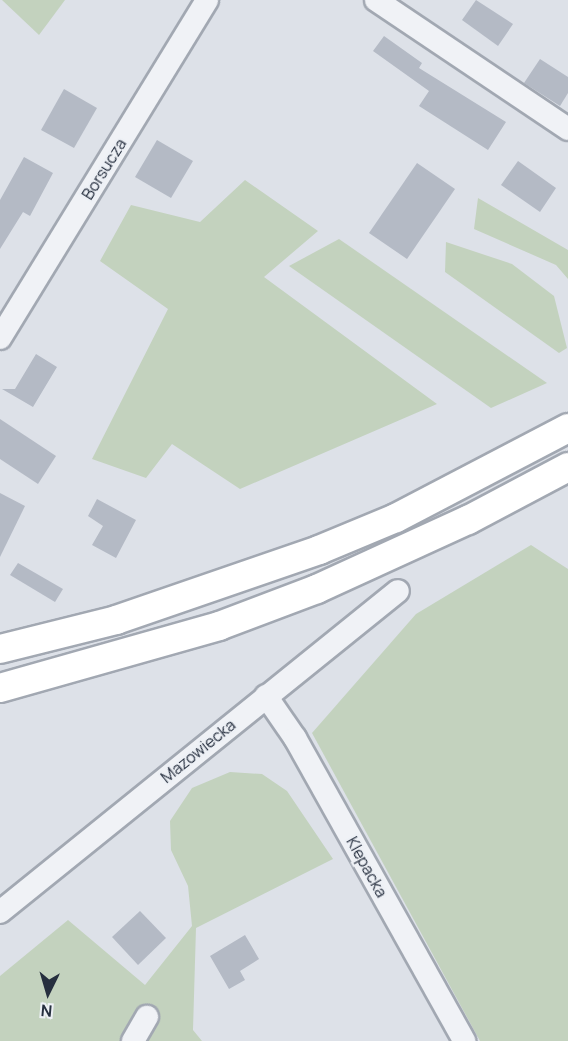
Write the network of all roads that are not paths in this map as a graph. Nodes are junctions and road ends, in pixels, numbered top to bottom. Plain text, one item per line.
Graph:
1 (207, 0) edge
2 (376, 0) edge
3 (568, 129) edge
4 (0, 338) edge
5 (568, 428) edge
6 (568, 467) edge
7 (398, 591) dead end
8 (0, 650) edge
9 (0, 688) edge
10 (267, 696) junction
11 (0, 912) edge
12 (147, 1017) dead end
13 (133, 1041) edge
14 (464, 1041) edge

1 - 4 street, Borsucza
2 - 3 street
5 - 8 main road
6 - 9 main road
7 - 10 street, Mazowiecka
10 - 11 street, Mazowiecka
10 - 14 street, Klepacka
12 - 13 street

